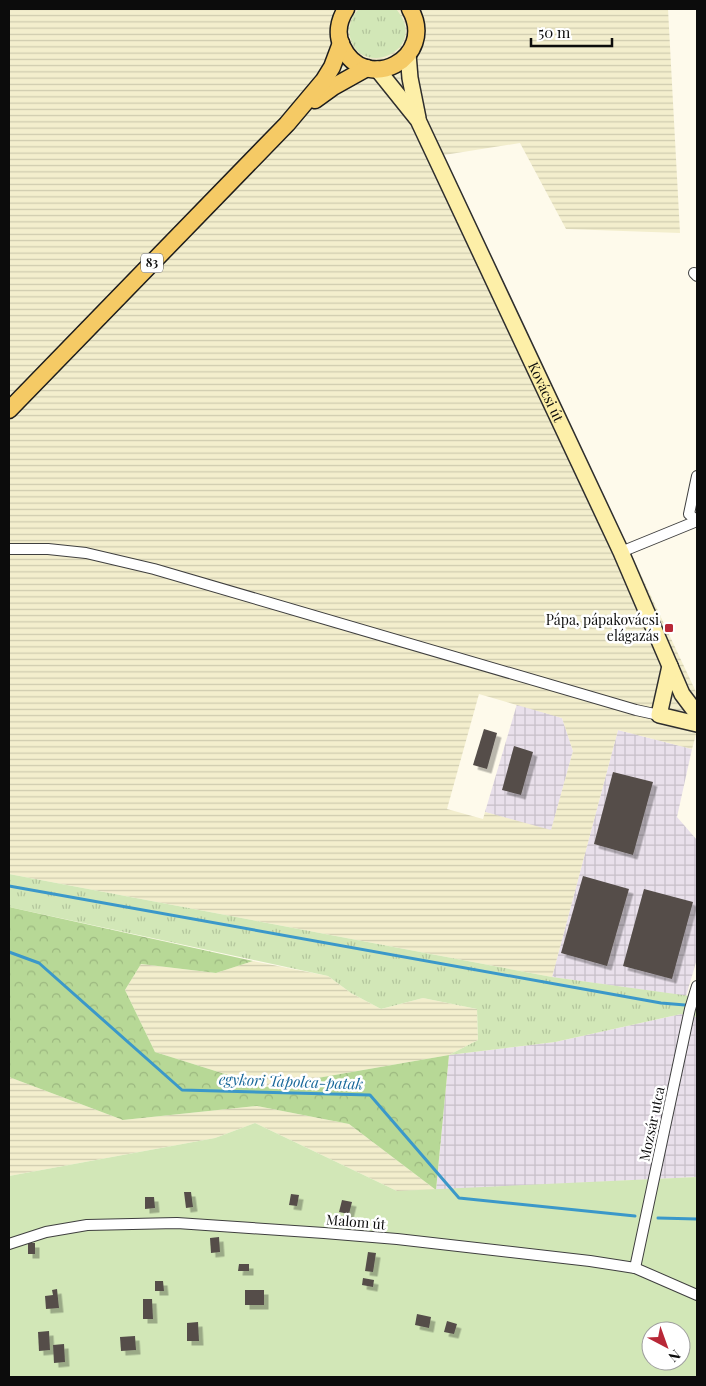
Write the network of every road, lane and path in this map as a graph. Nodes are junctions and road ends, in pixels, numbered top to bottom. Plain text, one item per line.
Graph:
1 (345, 9) edge
2 (415, 13) edge
3 (341, 43) junction
4 (408, 54) junction
5 (372, 69) junction
6 (418, 120) junction
7 (286, 124) junction
8 (9, 410) edge
9 (697, 476) edge
10 (697, 521) edge
11 (9, 549) edge
12 (621, 552) junction
13 (670, 666) junction
14 (682, 694) junction
15 (697, 714) edge
16 (665, 716) junction
17 (697, 724) edge
18 (697, 986) edge
19 (9, 1244) edge
20 (635, 1268) junction
21 (697, 1295) edge

1 - 3 main road, 83
2 - 4 main road
3 - 5 main road
3 - 7 main road, 83
4 - 5 main road, 83
4 - 6 street, Kovácsi út
5 - 6 street, Kovácsi út
5 - 7 main road, 83
6 - 12 street, Kovácsi út
7 - 8 main road, 83
9 - 10 street
10 - 12 street
11 - 16 street
12 - 13 street, Kovácsi út
13 - 14 street, Kovácsi út
13 - 16 street
14 - 15 street, Kovácsi út
14 - 16 street
16 - 17 street
18 - 20 street, Mozsár utca
19 - 20 street, Malom út
20 - 21 street, Malom út

